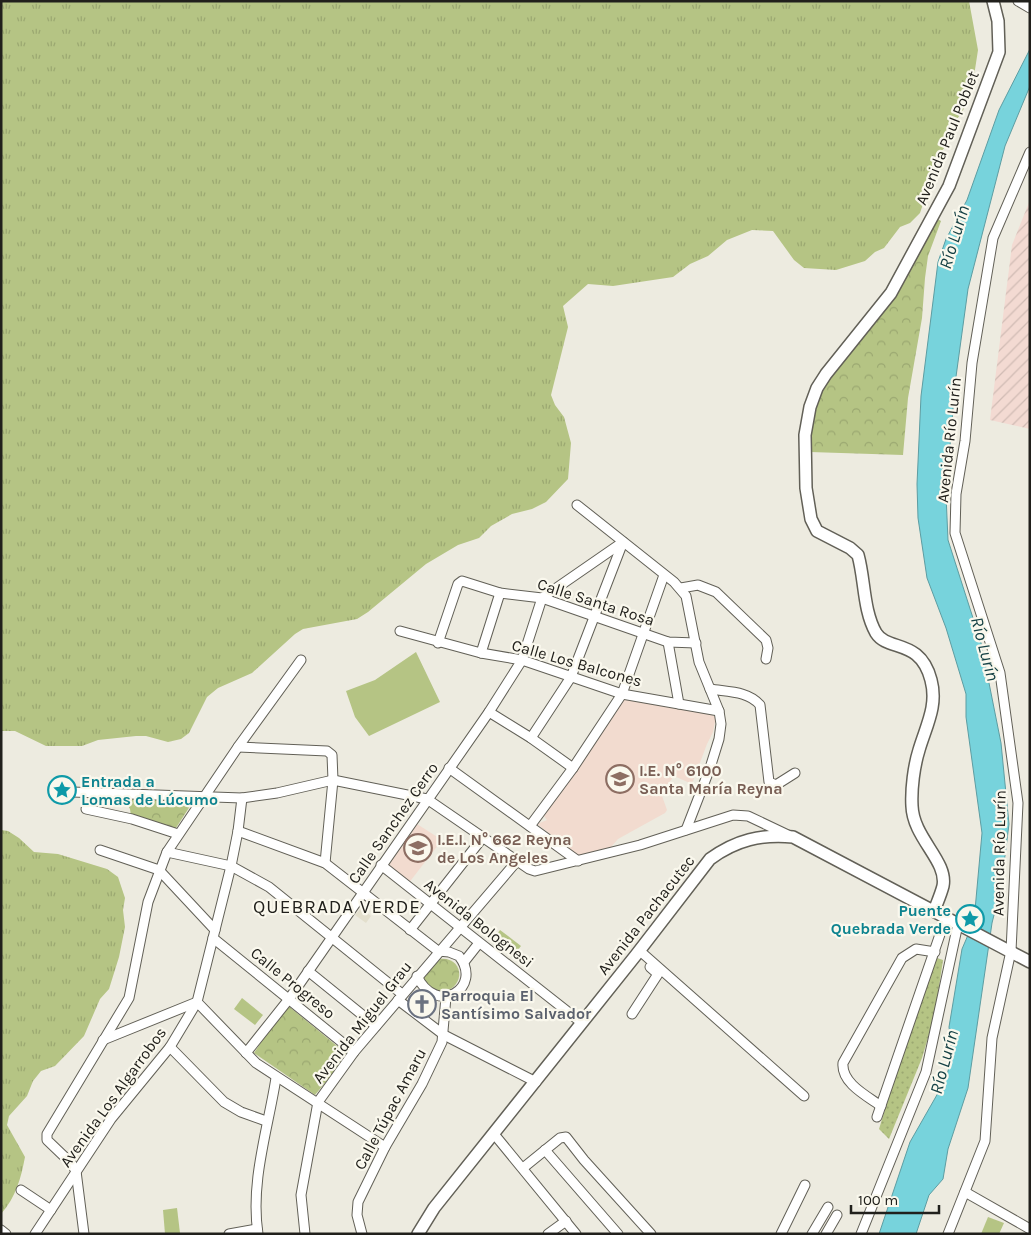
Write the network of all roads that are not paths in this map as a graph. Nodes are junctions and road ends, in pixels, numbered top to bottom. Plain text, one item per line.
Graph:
1 (992, 1) edge
2 (1018, 1) edge
3 (1030, 8) edge
4 (1030, 152) edge
5 (577, 505) dead end
6 (623, 542) junction
7 (664, 575) junction
8 (681, 588) junction
9 (500, 593) junction
10 (542, 598) junction
11 (595, 617) junction
12 (400, 631) dead end
13 (643, 634) junction
14 (438, 642) junction
15 (668, 642) junction
16 (696, 643) junction
17 (481, 653) junction
18 (766, 659) dead end
19 (301, 660) dead end
20 (522, 660) junction
21 (571, 677) junction
22 (710, 690) junction
23 (622, 694) junction
24 (679, 704) junction
25 (719, 711) junction
26 (489, 712) junction
27 (531, 738) junction
28 (238, 747) junction
29 (449, 768) junction
30 (573, 768) junction
31 (795, 773) dead end
32 (333, 780) junction
33 (72, 792) dead end
34 (203, 797) junction
35 (242, 798) junction
36 (427, 799) junction
37 (86, 809) dead end
38 (530, 826) junction
39 (686, 830) junction
40 (238, 831) junction
41 (178, 834) junction
42 (484, 836) junction
43 (793, 838) junction
44 (100, 850) dead end
45 (167, 852) junction
46 (517, 860) junction
47 (578, 861) junction
48 (324, 864) junction
49 (381, 865) junction
50 (231, 866) junction
51 (159, 870) junction
52 (363, 892) junction
53 (430, 904) junction
54 (934, 911) junction
55 (946, 917) junction
56 (961, 925) junction
57 (459, 926) junction
58 (410, 930) junction
59 (214, 934) junction
60 (331, 937) junction
61 (479, 943) junction
62 (1008, 950) junction
63 (438, 951) junction
64 (935, 952) junction
65 (638, 953) junction
66 (464, 962) junction
67 (1030, 962) edge
68 (308, 971) junction
69 (417, 976) junction
70 (400, 997) junction
71 (446, 997) junction
72 (289, 999) junction
73 (197, 1002) junction
74 (632, 1014) dead end
75 (582, 1023) junction
76 (376, 1026) junction
77 (444, 1035) junction
78 (102, 1040) junction
79 (170, 1048) junction
80 (354, 1052) junction
81 (246, 1053) junction
82 (276, 1078) junction
83 (536, 1082) junction
84 (804, 1096) dead end
85 (318, 1102) junction
86 (881, 1106) junction
87 (877, 1116) dead end
88 (266, 1121) junction
89 (494, 1134) junction
90 (385, 1147) junction
91 (545, 1150) junction
92 (523, 1168) junction
93 (76, 1171) junction
94 (805, 1185) dead end
95 (21, 1190) dead end
96 (965, 1192) junction
97 (828, 1208) dead end
98 (50, 1210) junction
99 (837, 1214) dead end
100 (566, 1221) junction
101 (1030, 1229) edge
102 (1, 1230) edge
103 (257, 1232) edge
104 (6, 1234) edge
105 (35, 1234) edge
106 (84, 1234) edge
107 (230, 1234) edge
108 (304, 1234) edge
109 (362, 1234) edge
110 (418, 1234) edge
111 (548, 1234) edge
112 (576, 1234) edge
113 (618, 1234) edge
114 (651, 1234) edge
115 (782, 1234) edge
116 (812, 1234) edge
117 (826, 1234) edge
118 (860, 1234) edge
119 (948, 1234) edge

1 - 54 main road, Avenida Paul Poblet
2 - 3 street
4 - 62 street, Avenida Río Lurín
5 - 6 street
6 - 7 street
6 - 10 street
6 - 11 street
7 - 8 street
7 - 13 street
8 - 16 street
8 - 18 street
9 - 10 street, Calle Santa Rosa
9 - 14 street, Calle Santa Rosa
9 - 17 street
10 - 11 street, Calle Santa Rosa
10 - 20 street, Calle Sanchez Cerro
11 - 13 street, Calle Santa Rosa
11 - 21 street
12 - 14 street, Calle Los Balcones
13 - 15 street, Calle Santa Rosa
13 - 23 street
14 - 17 street, Calle Los Balcones
15 - 16 street, Calle Santa Rosa
15 - 24 street
16 - 22 street
17 - 20 street, Calle Los Balcones
19 - 28 street
20 - 21 street, Calle Los Balcones
20 - 26 street, Calle Sanchez Cerro
21 - 23 street, Calle Los Balcones
21 - 27 street
22 - 25 street
22 - 31 street
23 - 24 street, Calle Los Balcones
23 - 30 street
24 - 25 street, Calle Los Balcones
25 - 39 street
26 - 27 street
26 - 29 street, Calle Sanchez Cerro
27 - 30 street
28 - 32 street
28 - 34 street
29 - 36 street, Calle Sanchez Cerro
29 - 38 street
30 - 38 street
32 - 35 street
32 - 36 street
32 - 48 street
33 - 34 street
34 - 35 street
34 - 41 street
35 - 40 street, Avenida Los Algarrobos
36 - 42 street
36 - 49 street, Calle Sanchez Cerro
37 - 41 street
38 - 47 street
39 - 43 street
39 - 47 street
40 - 48 street
40 - 50 street, Avenida Los Algarrobos
41 - 45 street
42 - 46 street
42 - 53 street
43 - 54 main road, Avenida Pachacutec
43 - 65 main road, Avenida Pachacutec
44 - 51 street, Calle Progreso
45 - 50 street
45 - 51 street
46 - 47 street
46 - 57 street, Avenida Miguel Grau
48 - 52 street
49 - 52 street, Calle Sanchez Cerro
49 - 53 street, Avenida Bolognesi
50 - 59 street, Avenida Los Algarrobos
50 - 60 street
51 - 59 street, Calle Progreso
51 - 78 street
52 - 58 street
52 - 60 street, Calle Sanchez Cerro
53 - 57 street, Avenida Bolognesi
53 - 58 street
54 - 55 main road
55 - 56 main road
55 - 64 street
56 - 62 main road
56 - 118 street
57 - 61 street, Avenida Bolognesi
57 - 63 street, Avenida Miguel Grau
58 - 63 street
59 - 72 street, Calle Progreso
59 - 73 street, Avenida Los Algarrobos
60 - 68 street, Calle Sanchez Cerro
60 - 70 street
61 - 66 street
61 - 75 street, Avenida Bolognesi
62 - 67 main road
62 - 96 street, Avenida Río Lurín
63 - 66 street
63 - 69 street, Avenida Miguel Grau
64 - 86 street
64 - 86 street
65 - 74 street
65 - 75 main road, Avenida Pachacutec
65 - 84 street
66 - 71 street
68 - 72 street, Calle Sanchez Cerro
68 - 76 street
69 - 70 street, Avenida Miguel Grau
69 - 71 street
70 - 76 street, Avenida Miguel Grau
70 - 77 street
71 - 77 street, Calle Túpac Amaru
72 - 80 street, Calle Progreso
72 - 81 street, Calle Sanchez Cerro
73 - 78 street
73 - 79 street, Avenida Los Algarrobos
73 - 81 street
75 - 83 main road, Avenida Pachacutec
76 - 80 street, Avenida Miguel Grau
77 - 83 street
77 - 90 street, Calle Túpac Amaru
78 - 93 street
79 - 88 street
79 - 93 street, Avenida Los Algarrobos
80 - 85 street, Avenida Miguel Grau
81 - 82 street
82 - 85 street
82 - 88 street
83 - 89 main road, Avenida Pachacutec
85 - 90 street
85 - 108 street, Avenida Miguel Grau
86 - 87 street
88 - 103 street
89 - 92 street
89 - 110 main road, Avenida Pachacutec
90 - 109 street, Calle Túpac Amaru
91 - 92 street
91 - 113 street
91 - 114 street
92 - 100 street
93 - 98 street, Avenida Los Algarrobos
93 - 106 street
94 - 115 street
95 - 98 street
96 - 101 street
96 - 119 street, Avenida Río Lurín
97 - 116 street
98 - 105 street, Avenida Los Algarrobos
99 - 117 street
100 - 111 street
100 - 112 street
102 - 104 street
103 - 107 street

